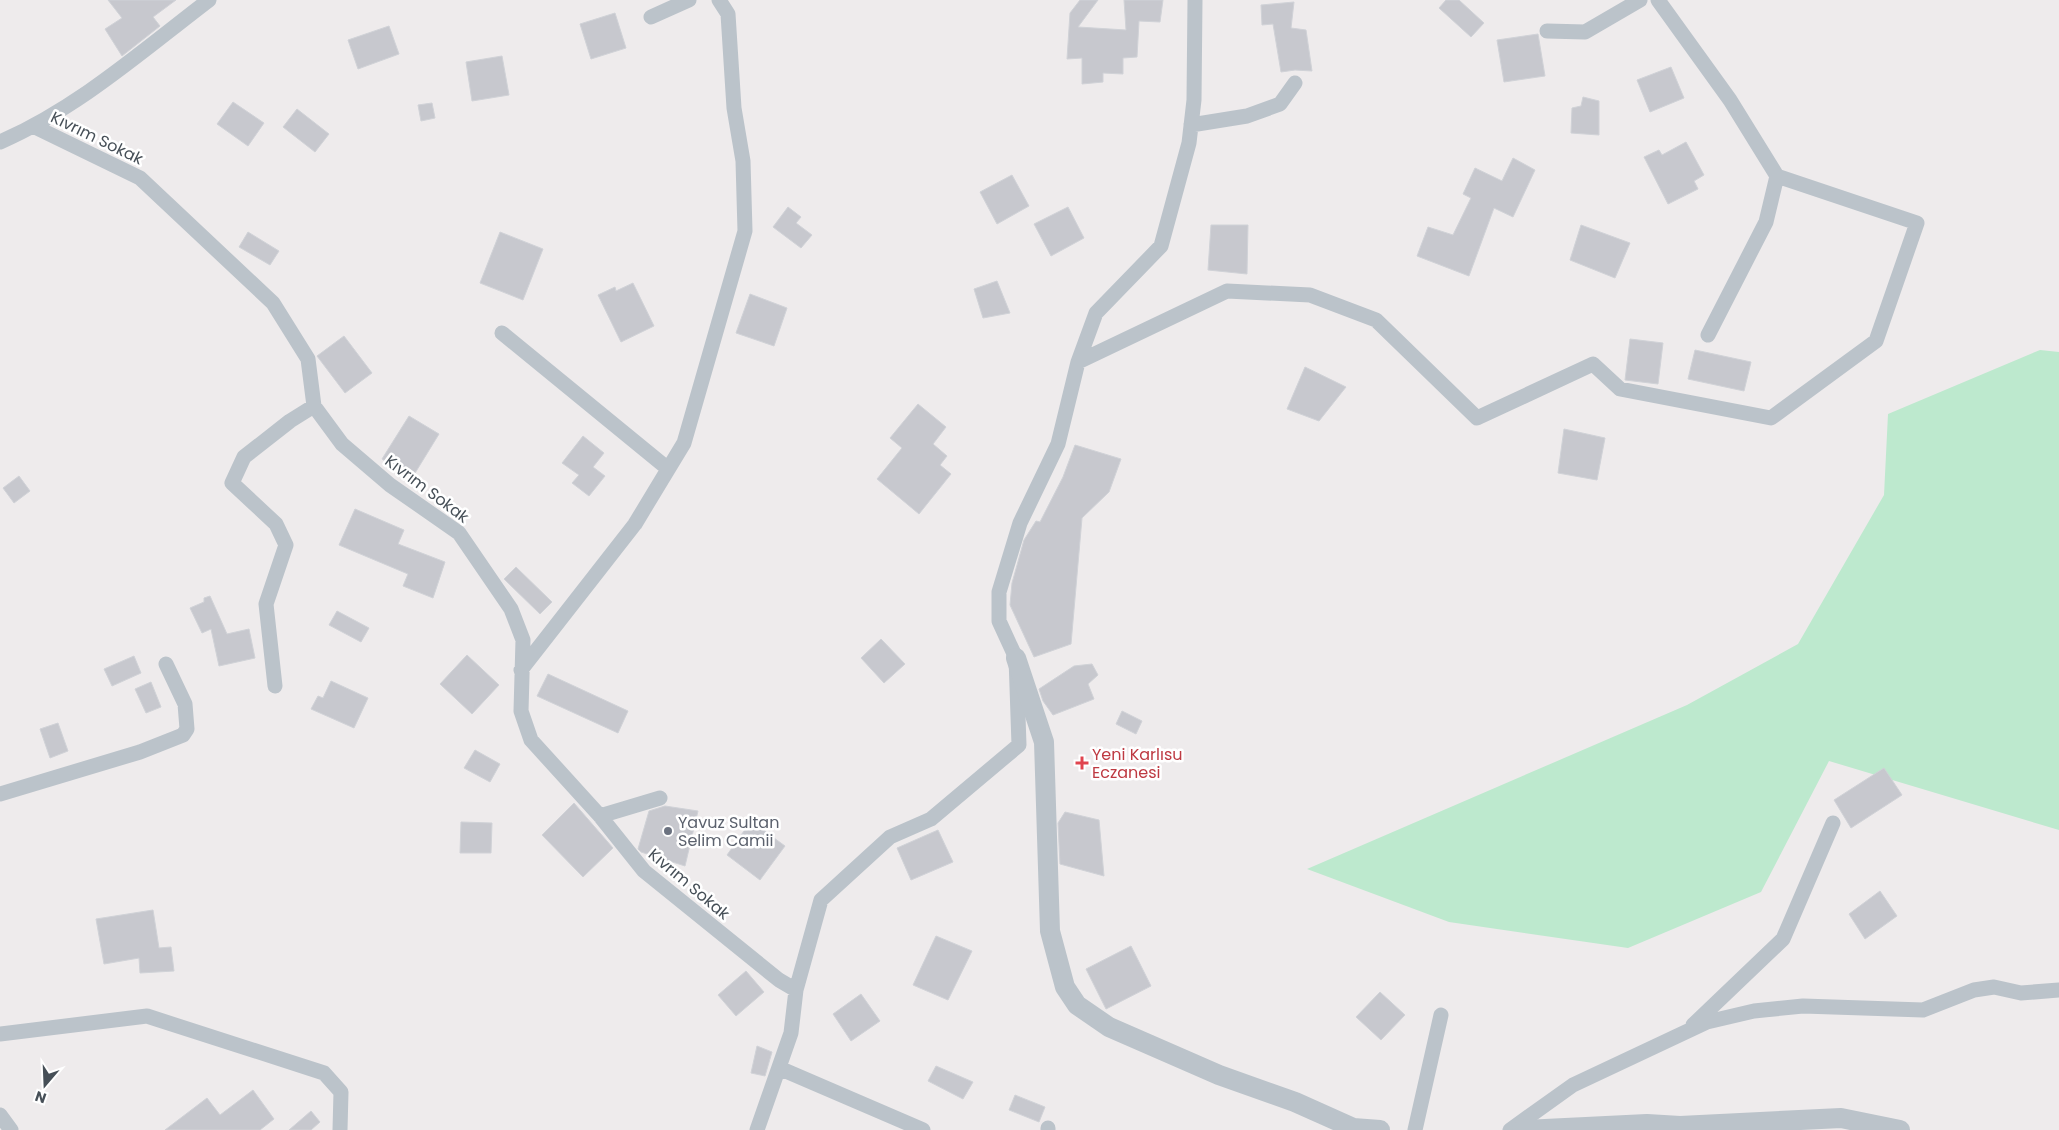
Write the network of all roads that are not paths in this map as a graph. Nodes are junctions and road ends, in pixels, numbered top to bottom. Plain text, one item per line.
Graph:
1 (209, 0) edge
2 (689, 0) edge
3 (719, 0) edge
4 (1195, 0) edge
5 (1640, 0) edge
6 (1658, 0) edge
7 (650, 17) dead end
8 (1547, 31) dead end
9 (1295, 83) dead end
10 (1191, 125) junction
11 (35, 127) junction
12 (0, 142) edge
13 (1778, 176) junction
14 (502, 333) dead end
15 (1708, 335) dead end
16 (1078, 362) junction
17 (314, 406) junction
18 (667, 468) junction
19 (1016, 658) junction
20 (166, 664) dead end
21 (521, 670) junction
22 (275, 686) dead end
23 (0, 794) edge
24 (660, 798) dead end
25 (600, 816) junction
26 (1833, 823) dead end
27 (796, 990) junction
28 (2059, 990) edge
29 (1441, 1016) dead end
30 (0, 1034) edge
31 (1680, 1036) junction
32 (779, 1068) junction
33 (0, 1115) edge
34 (1672, 1128) edge
35 (1352, 1129) edge
36 (11, 1130) edge
37 (340, 1130) edge
38 (757, 1130) edge
39 (923, 1130) edge
40 (1380, 1130) edge
41 (1415, 1130) edge
42 (1510, 1130) edge
43 (1522, 1130) edge
44 (1900, 1130) edge

1 - 11 street
2 - 7 street
3 - 18 street
4 - 10 street
5 - 8 street
6 - 13 street
9 - 10 street
10 - 16 street
11 - 12 street
11 - 17 street, Kıvrım Sokak
13 - 15 street
13 - 16 street
14 - 18 street
16 - 19 street
17 - 21 street, Kıvrım Sokak
17 - 22 street
18 - 21 street
19 - 27 street
19 - 35 street
20 - 23 street
21 - 25 street, Kıvrım Sokak
24 - 25 street
25 - 27 street, Kıvrım Sokak
26 - 31 street
27 - 32 street
28 - 31 street
29 - 41 street
30 - 37 street
31 - 42 street
32 - 38 street
32 - 39 street
33 - 36 street
34 - 43 street
34 - 44 street
35 - 40 street

